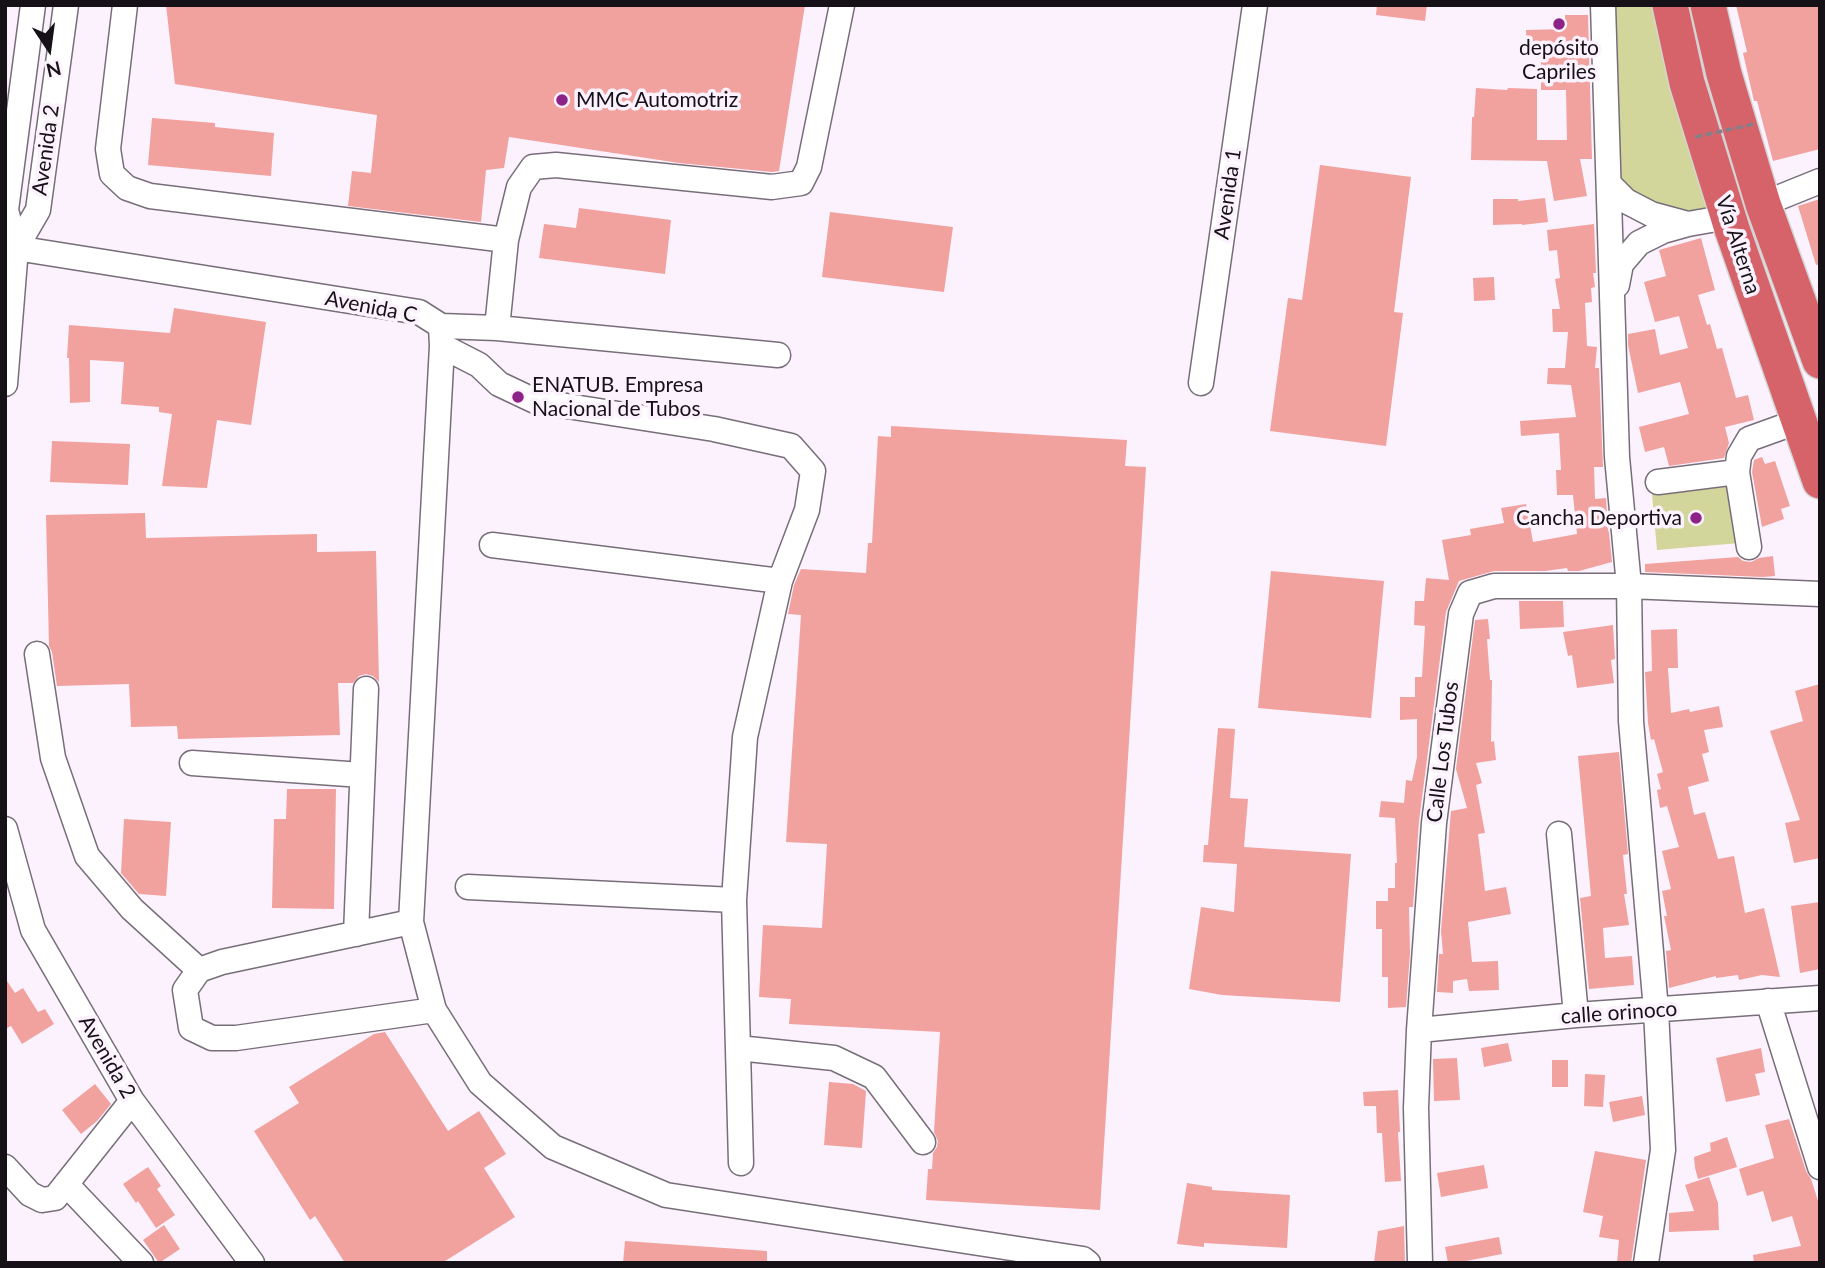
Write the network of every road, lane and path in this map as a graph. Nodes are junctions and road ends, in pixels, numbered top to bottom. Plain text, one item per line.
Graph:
1 (33, 5) edge
2 (66, 5) edge
3 (125, 5) edge
4 (842, 5) edge
5 (1255, 5) edge
6 (1603, 5) edge
7 (1670, 5) edge
8 (1708, 5) edge
9 (1754, 124) dead end
10 (1695, 137) dead end
11 (1820, 181) edge
12 (1609, 184) junction
13 (1763, 204) junction
14 (1728, 217) junction
15 (1688, 224) junction
16 (506, 240) junction
17 (11, 247) edge
18 (8, 303) edge
19 (1613, 310) junction
20 (497, 328) junction
21 (441, 336) junction
22 (778, 355) dead end
23 (1820, 361) edge
24 (1201, 383) dead end
25 (5, 384) edge
26 (1799, 421) junction
27 (1737, 472) junction
28 (1820, 481) edge
29 (1658, 482) dead end
30 (492, 545) dead end
31 (1749, 547) dead end
32 (780, 581) junction
33 (1629, 586) junction
34 (1820, 594) edge
35 (37, 654) dead end
36 (366, 689) dead end
37 (192, 764) dead end
38 (362, 775) junction
39 (5, 829) edge
40 (1559, 834) dead end
41 (468, 887) dead end
42 (734, 900) junction
43 (411, 922) junction
44 (356, 934) junction
45 (199, 970) junction
46 (1820, 998) edge
47 (1768, 1002) junction
48 (434, 1010) junction
49 (1656, 1010) junction
50 (1576, 1015) junction
51 (1419, 1030) junction
52 (738, 1048) junction
53 (132, 1101) junction
54 (923, 1142) dead end
55 (741, 1163) dead end
56 (5, 1167) edge
57 (1820, 1167) edge
58 (66, 1184) junction
59 (141, 1263) edge
60 (252, 1263) edge
61 (1088, 1263) edge
62 (1420, 1263) edge
63 (1646, 1263) edge

1 - 17 street, Avenida 2
2 - 17 street, Avenida 2
3 - 16 street
4 - 16 street
5 - 24 street, Avenida 1
6 - 12 street
7 - 14 highway, Vía Alterna
8 - 13 highway, Vía Alterna
9 - 10 path, bridge
11 - 13 street
12 - 15 street
12 - 19 street
13 - 23 highway, Vía Alterna
14 - 15 street
14 - 26 highway, Vía Alterna
15 - 19 street
16 - 20 street
17 - 18 street, Avenida 2
17 - 21 street, Avenida C
18 - 25 street, Avenida 2
19 - 33 street
20 - 21 street, Avenida C
20 - 22 street, Avenida C
21 - 32 street
21 - 43 street
26 - 27 street
26 - 28 highway, Vía Alterna
27 - 29 street
27 - 31 street
30 - 32 street
32 - 42 street
33 - 34 street, Calle Los Tubos
33 - 49 street
33 - 51 street, Calle Los Tubos
35 - 45 street
36 - 38 street
37 - 38 street
38 - 44 street
39 - 53 street, Avenida 2
40 - 50 street
41 - 42 street
42 - 52 street
43 - 44 street
43 - 48 street
44 - 45 street
45 - 48 street
46 - 47 street, calle orinoco
47 - 49 street, calle orinoco
47 - 57 street
48 - 61 street
49 - 50 street, calle orinoco
49 - 63 street
50 - 51 street, calle orinoco
51 - 62 street, Calle Los Tubos
52 - 54 street
52 - 55 street
53 - 58 street
53 - 60 street, Avenida 2
56 - 58 street
58 - 59 street

